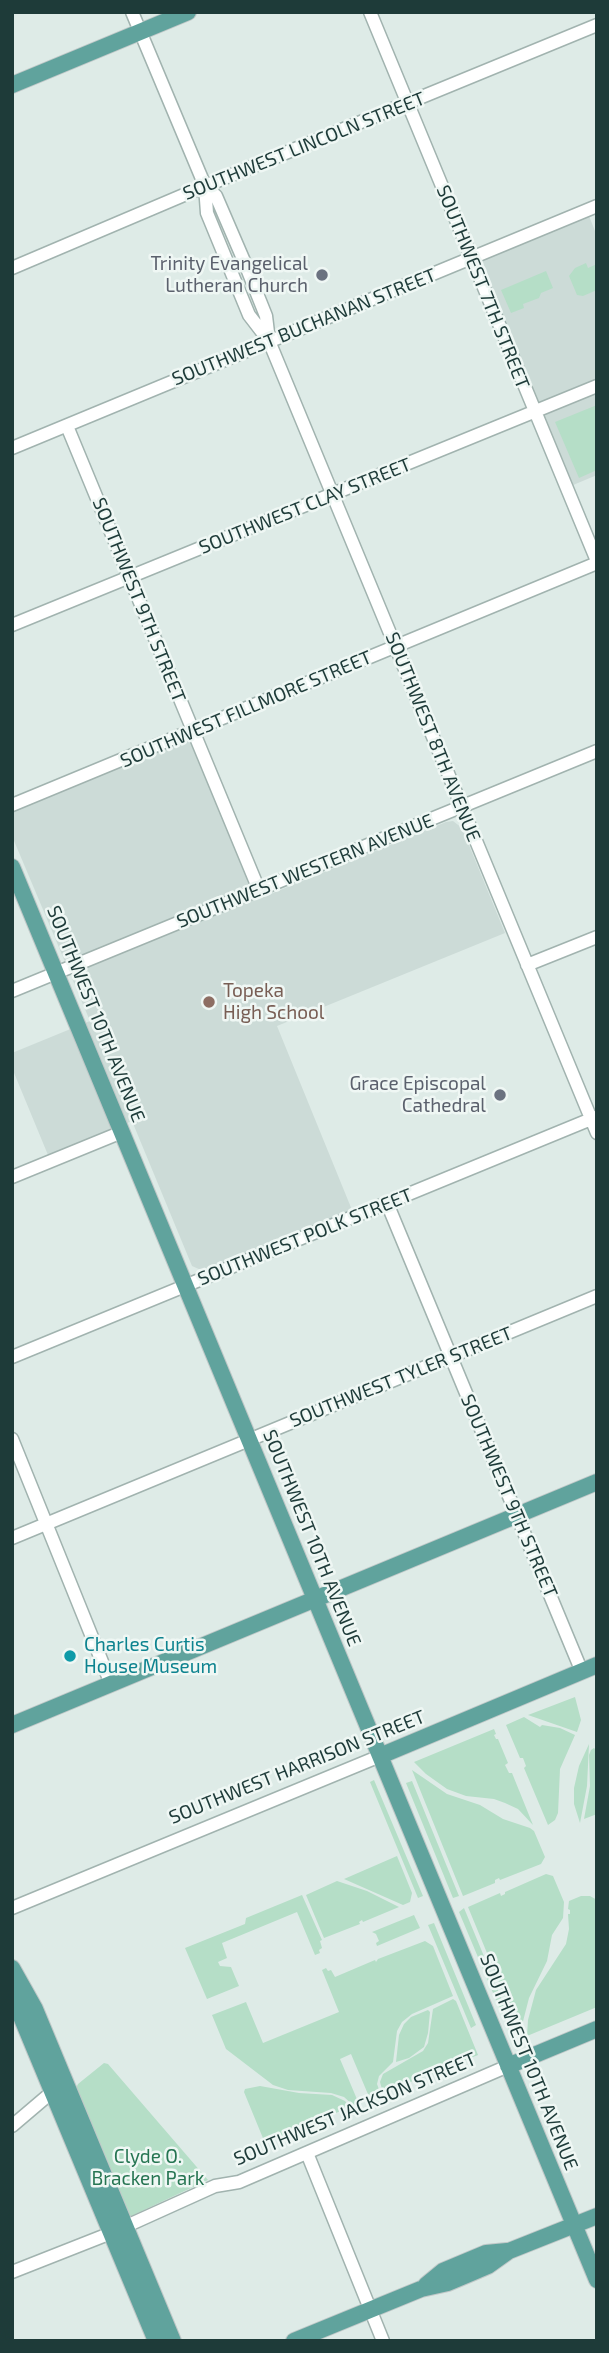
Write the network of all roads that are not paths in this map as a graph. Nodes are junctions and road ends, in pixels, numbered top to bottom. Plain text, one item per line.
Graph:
1 (132, 12) edge
2 (188, 12) edge
3 (370, 12) edge
4 (597, 24) edge
5 (140, 32) junction
6 (12, 85) edge
7 (407, 103) junction
8 (205, 186) junction
9 (597, 206) edge
10 (471, 258) junction
11 (12, 268) edge
12 (269, 341) junction
13 (597, 386) edge
14 (534, 412) junction
15 (67, 426) junction
16 (12, 448) edge
17 (332, 494) junction
18 (597, 562) edge
19 (130, 578) junction
20 (12, 625) edge
21 (396, 647) junction
22 (193, 731) junction
23 (597, 751) edge
24 (12, 805) edge
25 (461, 806) junction
26 (12, 867) edge
27 (259, 890) junction
28 (597, 937) edge
29 (527, 965) junction
30 (56, 974) junction
31 (12, 991) edge
32 (594, 1118) edge
33 (122, 1132) junction
34 (597, 1133) edge
35 (12, 1177) edge
36 (387, 1203) junction
37 (185, 1286) junction
38 (597, 1296) edge
39 (450, 1356) junction
40 (12, 1357) edge
41 (12, 1439) edge
42 (249, 1440) junction
43 (597, 1482) edge
44 (517, 1515) junction
45 (47, 1523) junction
46 (12, 1538) edge
47 (315, 1599) junction
48 (589, 1668) edge
49 (111, 1684) junction
50 (12, 1725) edge
51 (380, 1756) junction
52 (12, 1908) edge
53 (12, 1968) edge
54 (12, 1995) edge
55 (597, 2029) edge
56 (508, 2066) junction
57 (60, 2089) junction
58 (12, 2126) edge
59 (307, 2153) junction
60 (597, 2216) edge
61 (574, 2225) junction
62 (118, 2230) junction
63 (12, 2272) edge
64 (597, 2280) edge
65 (371, 2309) junction
66 (156, 2341) edge
67 (173, 2341) edge
68 (295, 2341) edge
69 (383, 2341) edge

1 - 5 street, SOUTHWEST 8TH AVENUE
2 - 5 main road
3 - 7 street, SOUTHWEST 7TH STREET
4 - 7 street, SOUTHWEST LINCOLN STREET
5 - 6 main road
5 - 8 street, SOUTHWEST 8TH AVENUE
7 - 8 street, SOUTHWEST LINCOLN STREET
7 - 10 street, SOUTHWEST 7TH STREET
8 - 11 street, SOUTHWEST LINCOLN STREET
8 - 12 street, SOUTHWEST 8TH AVENUE
9 - 10 street, SOUTHWEST BUCHANAN STREET
10 - 12 street, SOUTHWEST BUCHANAN STREET
10 - 14 street, SOUTHWEST 7TH STREET
12 - 15 street, SOUTHWEST BUCHANAN STREET
12 - 17 street, SOUTHWEST 8TH AVENUE
13 - 14 street, SOUTHWEST CLAY STREET
14 - 17 street, SOUTHWEST CLAY STREET
14 - 18 street, SOUTHWEST 7TH STREET
15 - 16 street, SOUTHWEST BUCHANAN STREET
15 - 19 street, SOUTHWEST 9TH STREET
17 - 19 street, SOUTHWEST CLAY STREET
17 - 21 street, SOUTHWEST 8TH AVENUE
18 - 21 street, SOUTHWEST FILLMORE STREET
19 - 20 street, SOUTHWEST CLAY STREET
19 - 22 street, SOUTHWEST 9TH STREET
21 - 22 street, SOUTHWEST FILLMORE STREET
21 - 25 street, SOUTHWEST 8TH AVENUE
22 - 24 street, SOUTHWEST FILLMORE STREET
22 - 27 street, SOUTHWEST 9TH STREET
23 - 25 street, SOUTHWEST WESTERN AVENUE
25 - 27 street, SOUTHWEST WESTERN AVENUE
25 - 29 street, SOUTHWEST 8TH AVENUE
26 - 30 main road, SOUTHWEST 10TH AVENUE
27 - 30 street, SOUTHWEST WESTERN AVENUE
28 - 29 street
29 - 32 street, SOUTHWEST 8TH AVENUE
30 - 31 street, SOUTHWEST WESTERN AVENUE
30 - 33 main road, SOUTHWEST 10TH AVENUE
32 - 34 street, SOUTHWEST 8TH AVENUE
32 - 36 street, SOUTHWEST POLK STREET
33 - 35 street
33 - 37 main road, SOUTHWEST 10TH AVENUE
36 - 37 street, SOUTHWEST POLK STREET
36 - 39 street, SOUTHWEST 9TH STREET
37 - 40 street, SOUTHWEST POLK STREET
37 - 42 main road, SOUTHWEST 10TH AVENUE
38 - 39 street, SOUTHWEST TYLER STREET
39 - 42 street, SOUTHWEST TYLER STREET
39 - 44 street, SOUTHWEST 9TH STREET
41 - 45 street
42 - 45 street, SOUTHWEST TYLER STREET
42 - 47 main road, SOUTHWEST 10TH AVENUE
43 - 44 main road
44 - 47 main road
44 - 48 street, SOUTHWEST 9TH STREET
45 - 46 street, SOUTHWEST TYLER STREET
45 - 49 street
47 - 49 main road
47 - 51 main road, SOUTHWEST 10TH AVENUE
48 - 51 main road, SOUTHWEST HARRISON STREET
49 - 50 main road
51 - 52 street, SOUTHWEST HARRISON STREET
51 - 56 main road, SOUTHWEST 10TH AVENUE
53 - 57 main road
54 - 57 main road
55 - 56 main road, SOUTHWEST JACKSON STREET
56 - 59 street, SOUTHWEST JACKSON STREET
56 - 61 main road, SOUTHWEST 10TH AVENUE
57 - 58 street
57 - 62 main road
59 - 62 street, SOUTHWEST JACKSON STREET
59 - 65 street
60 - 61 main road
61 - 64 main road, SOUTHWEST 10TH AVENUE
61 - 65 main road
62 - 63 street, SOUTHWEST JACKSON STREET
62 - 66 main road
62 - 67 main road
65 - 68 main road
65 - 69 street

